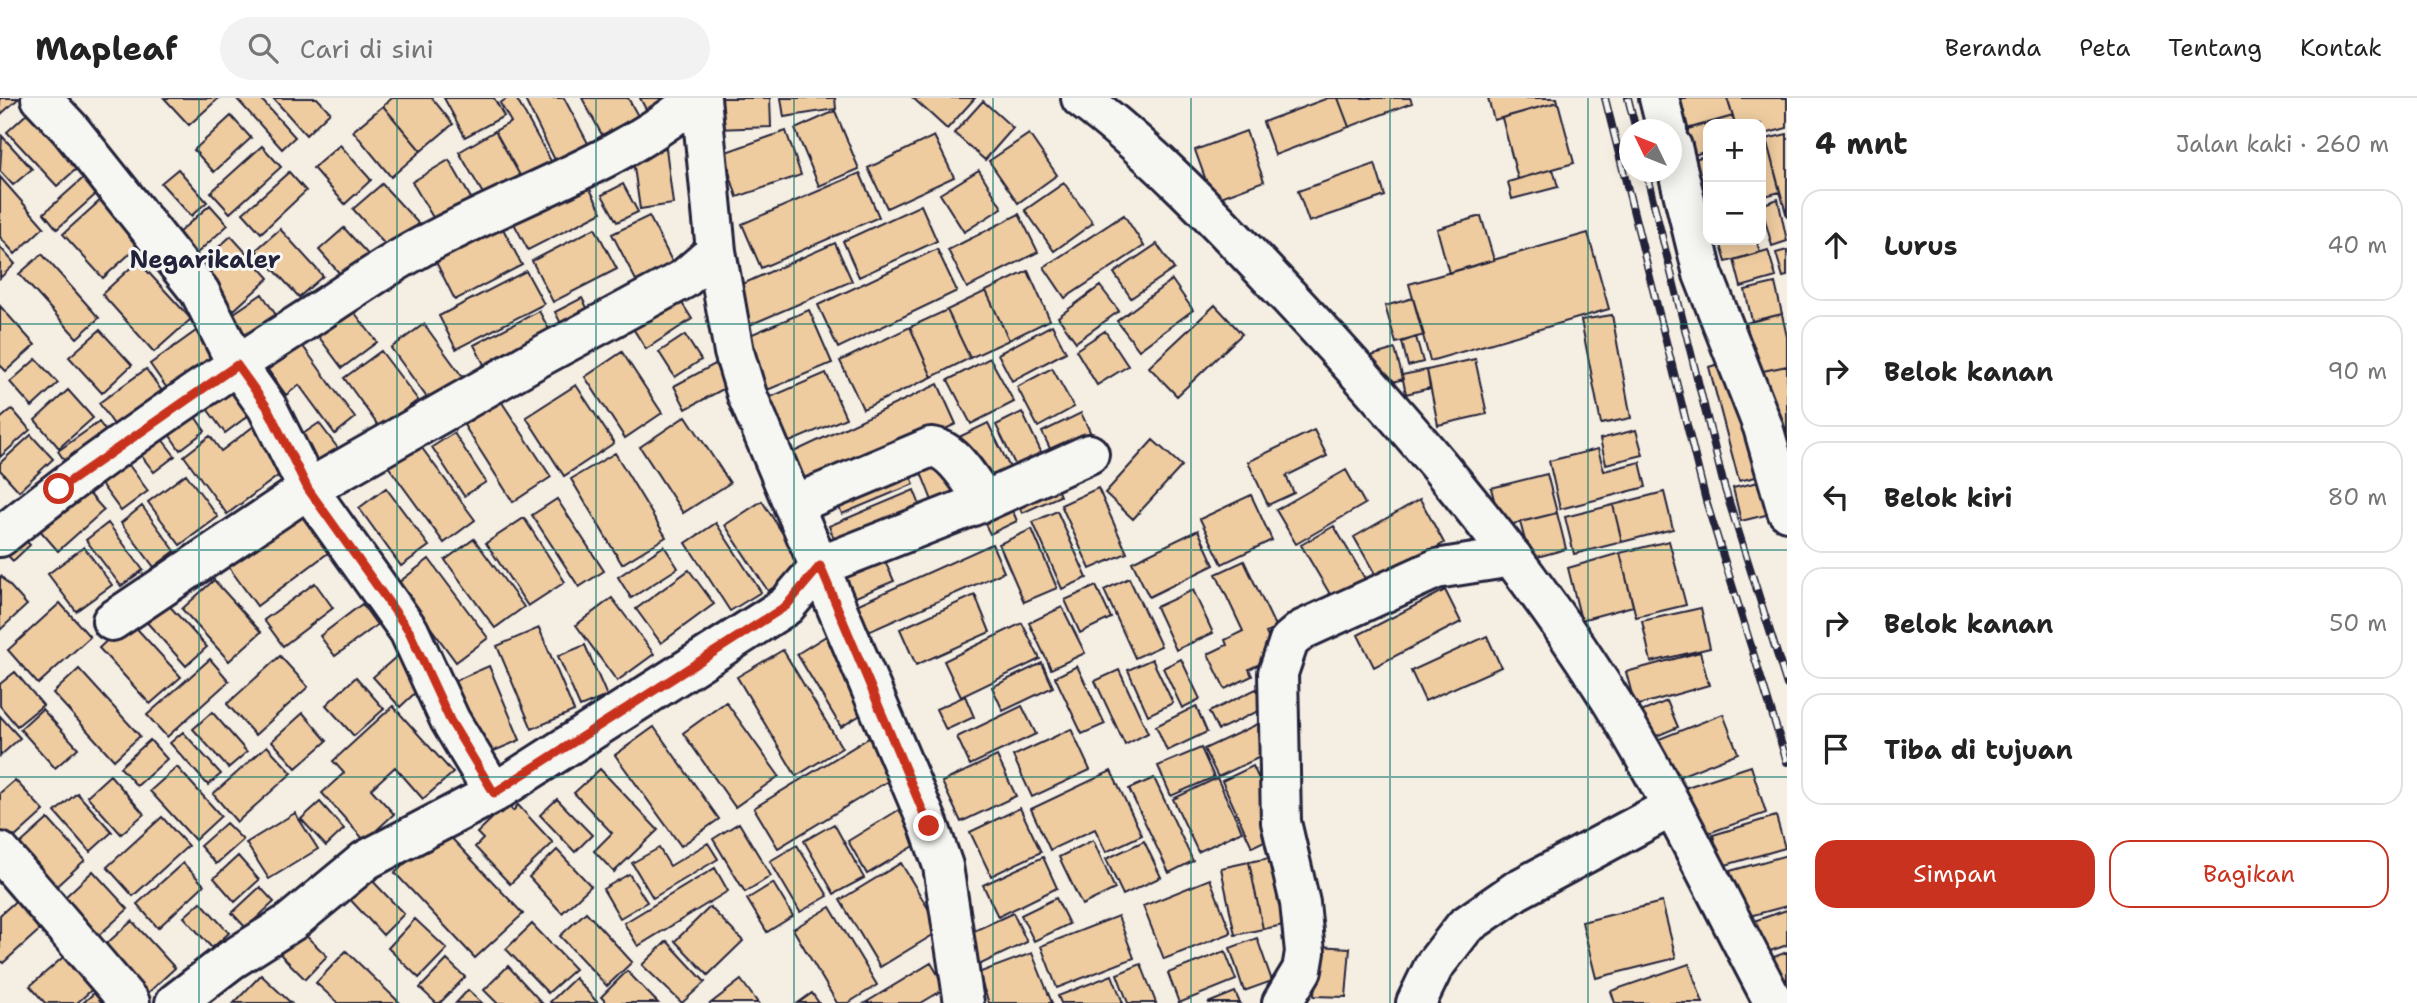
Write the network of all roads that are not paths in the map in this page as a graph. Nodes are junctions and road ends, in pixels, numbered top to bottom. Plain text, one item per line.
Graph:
1 (41, 98) edge
2 (699, 98) edge
3 (1081, 98) edge
4 (1659, 98) edge
5 (1664, 119) edge
6 (1680, 182) edge
7 (716, 251) junction
8 (237, 365) junction
9 (1089, 454) dead end
10 (308, 489) junction
11 (985, 501) junction
12 (793, 505) junction
13 (1787, 511) edge
14 (0, 537) edge
15 (1512, 557) junction
16 (820, 566) junction
17 (113, 621) dead end
18 (494, 793) junction
19 (1670, 808) junction
20 (0, 852) edge
21 (130, 1003) edge
22 (175, 1003) edge
23 (964, 1003) edge
24 (1282, 1003) edge
25 (1416, 1003) edge
26 (1774, 1003) edge

1 - 8 street
2 - 7 street
2 - 8 street
3 - 15 street
4 - 5 street
6 - 13 street
7 - 10 street
7 - 12 street
8 - 10 street
8 - 14 street
9 - 11 street
10 - 17 street
10 - 18 street
11 - 12 street
11 - 16 street
12 - 16 street
15 - 19 street
15 - 24 street
16 - 18 street
16 - 23 street
18 - 22 street
19 - 25 street
19 - 26 street
20 - 21 street

